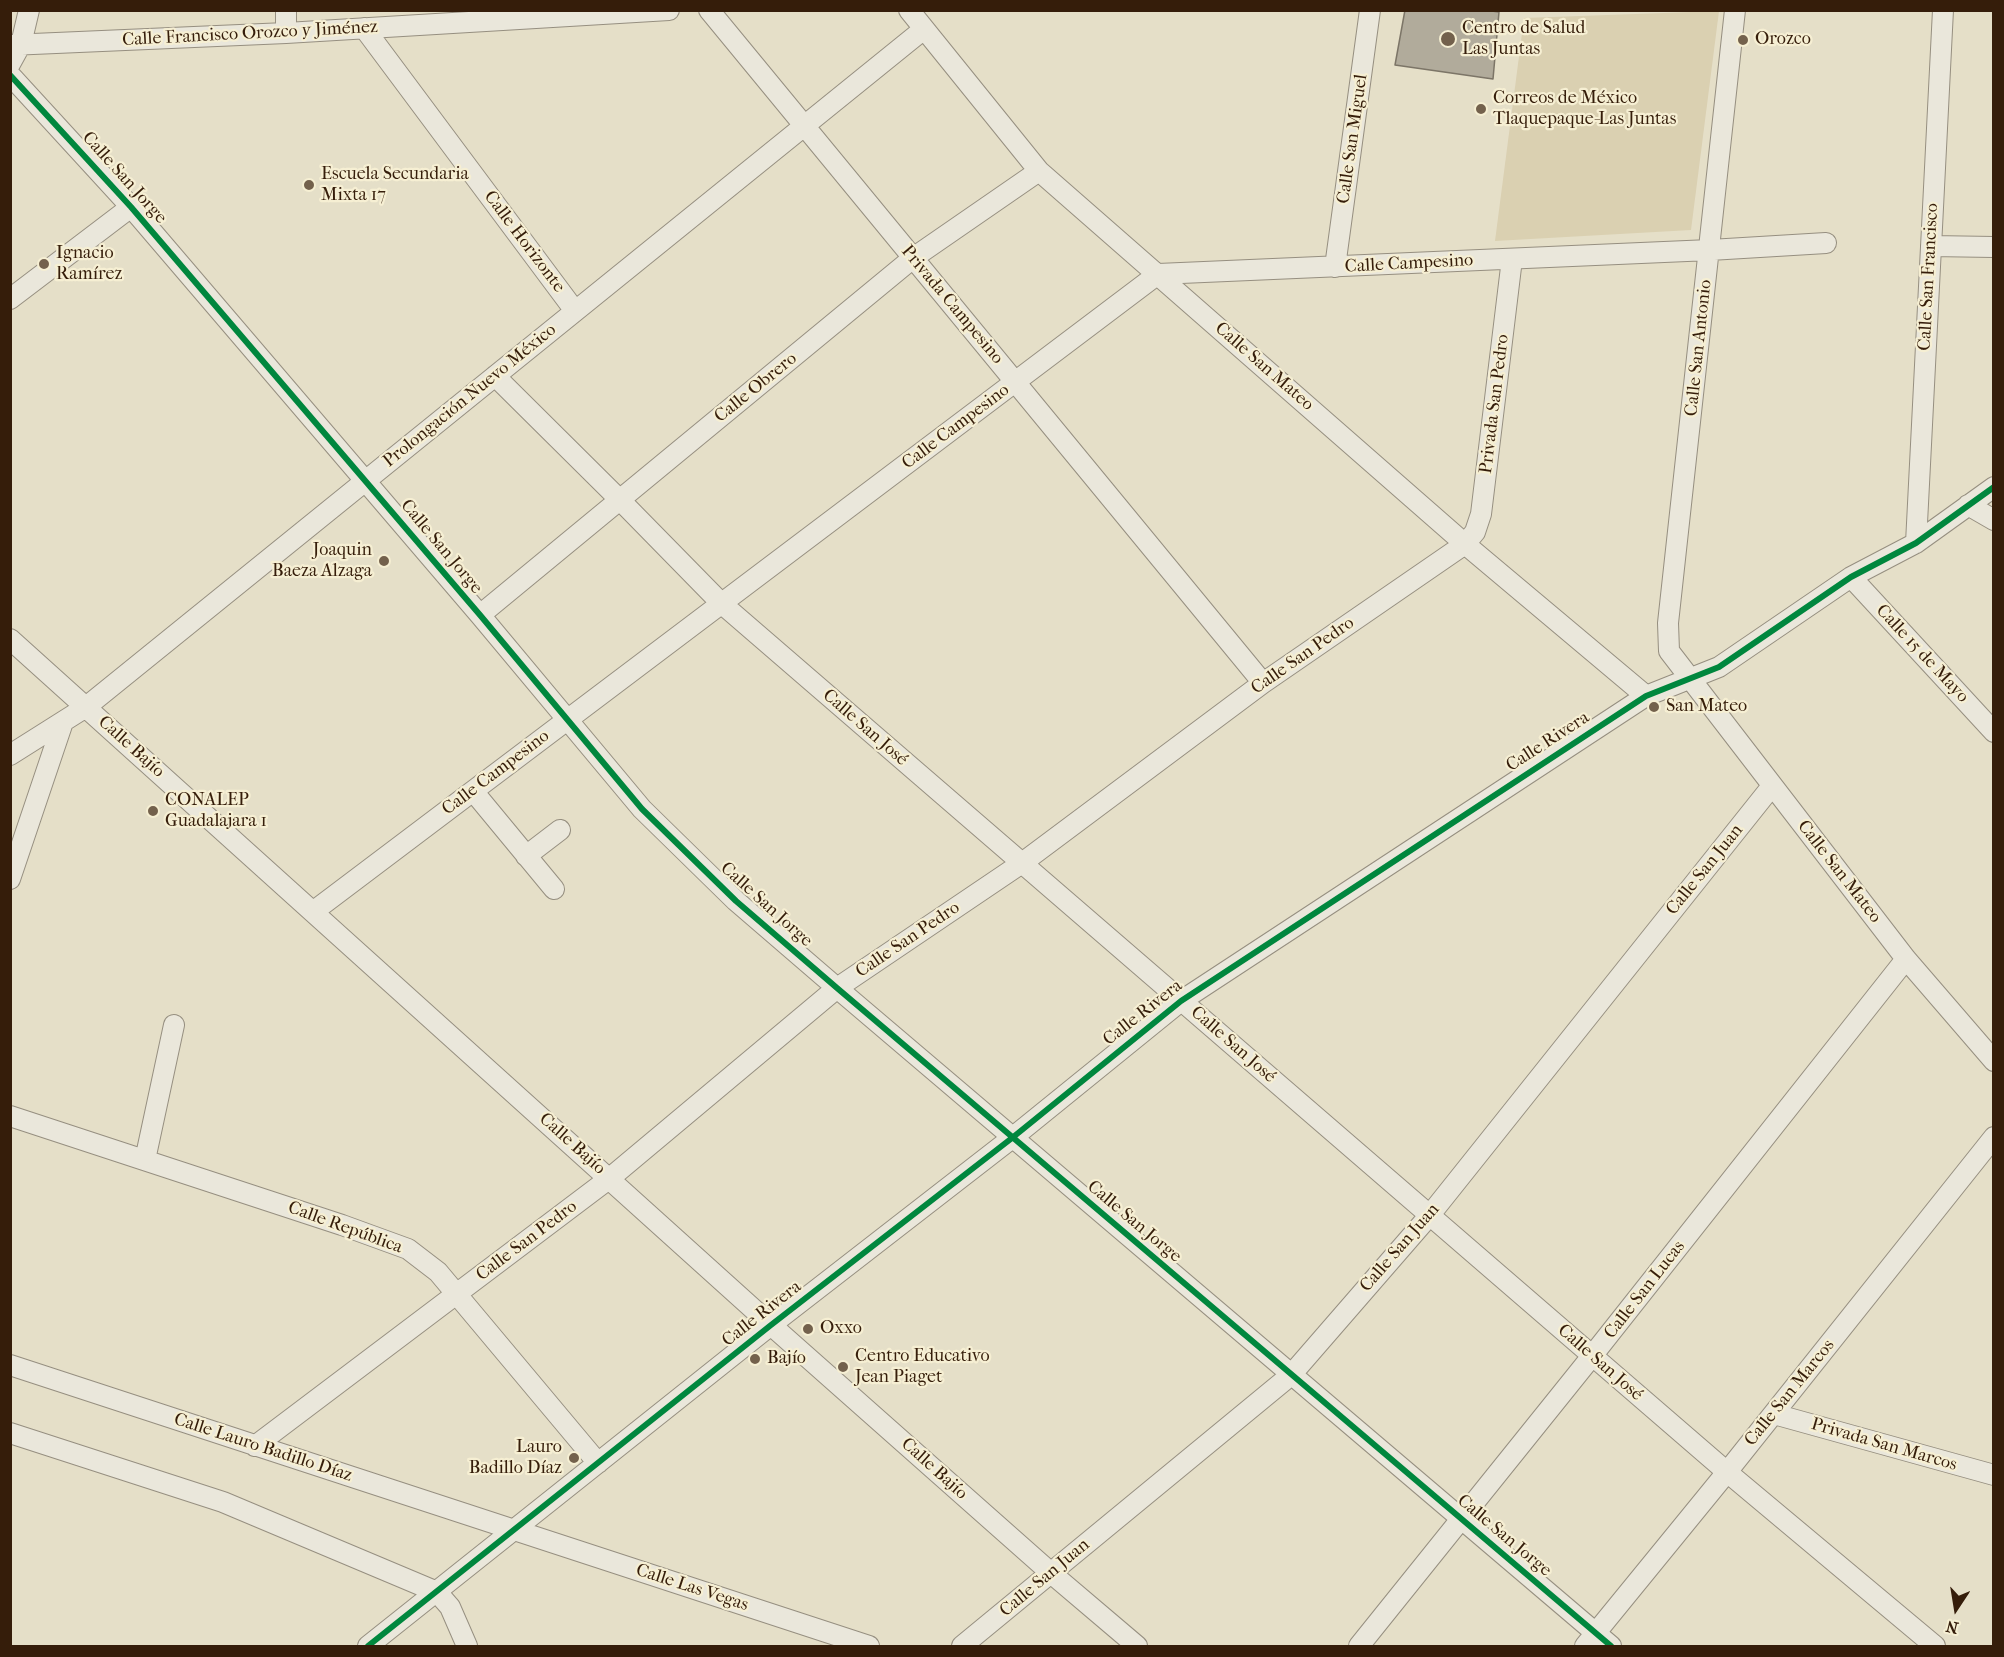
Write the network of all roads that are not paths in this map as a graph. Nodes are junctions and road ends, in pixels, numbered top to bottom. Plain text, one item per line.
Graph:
1 (29, 10) edge
2 (286, 10) edge
3 (669, 10) edge
4 (709, 10) edge
5 (909, 10) edge
6 (1370, 10) edge
7 (1735, 10) edge
8 (1942, 10) edge
9 (550, 14) edge
10 (364, 28) junction
11 (924, 29) junction
12 (286, 33) junction
13 (16, 44) edge
14 (10, 63) edge
15 (10, 75) edge
16 (804, 126) junction
17 (1039, 171) junction
18 (131, 207) junction
19 (1826, 243) dead end
20 (1931, 246) junction
21 (1994, 247) edge
22 (1710, 250) junction
23 (913, 258) junction
24 (1512, 259) junction
25 (1335, 267) junction
26 (1158, 274) junction
27 (10, 299) edge
28 (576, 311) junction
29 (495, 376) junction
30 (1016, 382) junction
31 (366, 481) junction
32 (1994, 487) edge
33 (620, 500) junction
34 (1968, 506) junction
35 (1994, 520) edge
36 (1916, 543) junction
37 (1465, 544) junction
38 (1851, 577) junction
39 (721, 603) junction
40 (480, 615) junction
41 (10, 639) edge
42 (1690, 679) junction
43 (1263, 683) junction
44 (1646, 696) junction
45 (86, 707) junction
46 (567, 719) junction
47 (63, 722) junction
48 (1994, 732) edge
49 (10, 755) edge
50 (1772, 786) junction
51 (473, 791) junction
52 (560, 830) dead end
53 (526, 856) junction
54 (1022, 863) junction
55 (10, 879) edge
56 (554, 889) dead end
57 (314, 912) junction
58 (1906, 959) junction
59 (837, 988) junction
60 (1181, 1000) junction
61 (174, 1025) dead end
62 (1994, 1061) edge
63 (10, 1116) edge
64 (1994, 1137) edge
65 (1012, 1138) junction
66 (145, 1160) junction
67 (610, 1178) junction
68 (1429, 1216) junction
69 (456, 1294) junction
70 (771, 1325) junction
71 (1592, 1356) junction
72 (10, 1365) edge
73 (1291, 1375) junction
74 (1774, 1414) junction
75 (10, 1433) edge
76 (255, 1446) junction
77 (598, 1463) junction
78 (1727, 1472) junction
79 (1994, 1475) edge
80 (1462, 1520) junction
81 (516, 1530) junction
82 (1051, 1573) junction
83 (437, 1592) junction
84 (1590, 1640) edge
85 (368, 1647) edge
86 (467, 1647) edge
87 (869, 1647) edge
88 (962, 1647) edge
89 (1137, 1647) edge
90 (1359, 1647) edge
91 (1611, 1647) edge
92 (1935, 1647) edge

1 - 13 street
2 - 12 street
3 - 9 street, Calle Francisco Orozco y Jiménez
4 - 16 street, Privada Campesino
5 - 11 street, Calle San Mateo
6 - 25 street, Calle San Miguel
7 - 22 street, Calle San Antonio
8 - 20 street, Calle San Francisco
9 - 10 street, Calle Francisco Orozco y Jiménez
10 - 12 street, Calle Francisco Orozco y Jiménez
10 - 28 street, Calle Horizonte
11 - 16 street, Prolongación Nuevo México
11 - 17 street, Calle San Mateo
12 - 13 street, Calle Francisco Orozco y Jiménez
13 - 14 street
15 - 18 street, Calle San Jorge
16 - 23 street, Privada Campesino
16 - 28 street, Prolongación Nuevo México
17 - 23 street, Calle Obrero
17 - 26 street, Calle San Mateo
18 - 27 street
18 - 31 street, Calle San Jorge
19 - 22 street, Calle Campesino
20 - 21 street
20 - 36 street, Calle San Francisco
22 - 24 street, Calle Campesino
22 - 42 street, Calle San Antonio
23 - 30 street, Privada Campesino
23 - 33 street, Calle Obrero
24 - 25 street, Calle Campesino
24 - 37 street, Privada San Pedro
25 - 26 street, Calle Campesino
26 - 30 street, Calle Campesino
26 - 37 street, Calle San Mateo
28 - 29 street, Prolongación Nuevo México
29 - 31 street, Prolongación Nuevo México
29 - 33 street, Calle San José
30 - 39 street, Calle Campesino
30 - 43 street, Privada Campesino
31 - 40 street, Calle San Jorge
31 - 45 street, Prolongación Nuevo México
32 - 34 street, Calle Rivera
33 - 39 street, Calle San José
33 - 40 street, Calle Obrero
34 - 35 street
34 - 36 street, Calle Rivera
36 - 38 street, Calle Rivera
37 - 43 street, Calle San Pedro
37 - 44 street, Calle San Mateo
38 - 42 street, Calle Rivera
38 - 48 street, Calle 15 de Mayo
39 - 46 street, Calle Campesino
39 - 54 street, Calle San José
40 - 46 street, Calle San Jorge
41 - 45 street, Calle Bajío
42 - 44 street, Calle Rivera
42 - 50 street, Calle San Mateo
43 - 54 street, Calle San Pedro
44 - 60 street, Calle Rivera
45 - 47 street, Prolongación Nuevo México
45 - 57 street, Calle Bajío
46 - 51 street, Calle Campesino
46 - 59 street, Calle San Jorge
47 - 49 street, Prolongación Nuevo México
47 - 55 street
50 - 58 street, Calle San Mateo
50 - 68 street, Calle San Juan
51 - 53 street
51 - 57 street, Calle Campesino
52 - 53 street
53 - 56 street
54 - 59 street, Calle San Pedro
54 - 60 street, Calle San José
57 - 67 street, Calle Bajío
58 - 62 street, Calle San Mateo
58 - 71 street, Calle San Lucas
59 - 65 street, Calle San Jorge
59 - 67 street, Calle San Pedro
60 - 65 street, Calle Rivera
60 - 68 street, Calle San José
61 - 66 street
63 - 66 street, Calle República
64 - 74 street, Calle San Marcos
65 - 70 street, Calle Rivera
65 - 73 street, Calle San Jorge
66 - 69 street, Calle República
67 - 69 street, Calle San Pedro
67 - 70 street, Calle Bajío
68 - 71 street, Calle San José
68 - 73 street, Calle San Juan
69 - 76 street, Calle San Pedro
69 - 77 street, Calle República
70 - 77 street, Calle Rivera
70 - 82 street, Calle Bajío
71 - 78 street, Calle San José
71 - 80 street, Calle San Lucas
72 - 76 street, Calle Lauro Badillo Díaz
73 - 80 street, Calle San Jorge
73 - 82 street, Calle San Juan
74 - 78 street, Calle San Marcos
74 - 79 street, Privada San Marcos
75 - 83 street
76 - 81 street, Calle Lauro Badillo Díaz
77 - 81 street, Calle Rivera
78 - 84 street, Calle San Marcos
78 - 92 street, Calle San José
80 - 84 street, Calle San Jorge
80 - 90 street, Calle San Lucas
81 - 83 street, Calle Rivera
81 - 87 street, Calle Las Vegas
82 - 88 street, Calle San Juan
82 - 89 street, Calle Bajío
83 - 85 street, Calle Rivera
83 - 86 street
84 - 91 street, Calle San Jorge

